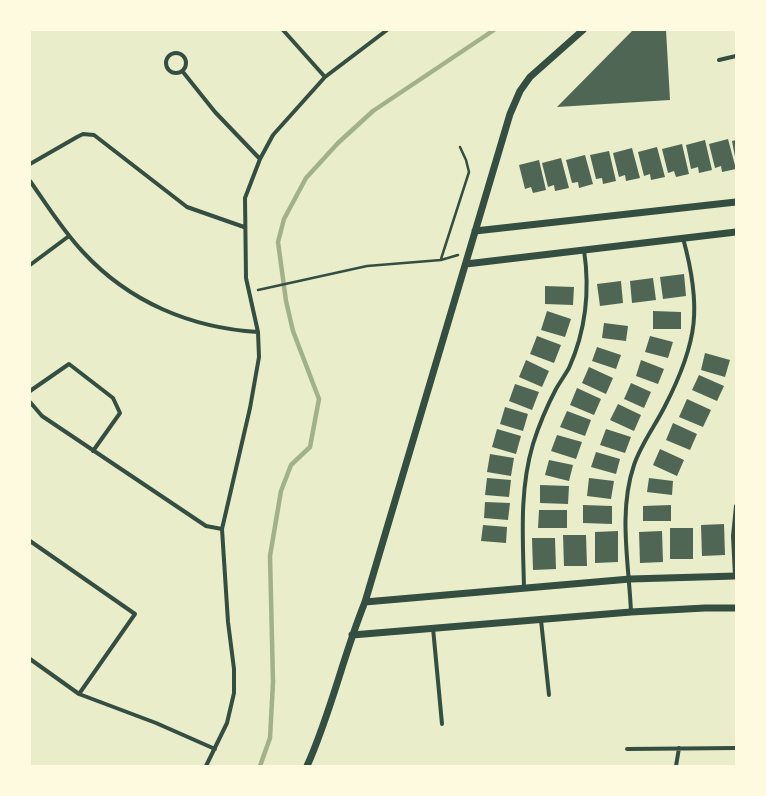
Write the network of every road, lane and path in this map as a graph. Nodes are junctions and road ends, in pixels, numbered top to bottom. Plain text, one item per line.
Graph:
1 (282, 30) edge
2 (387, 30) edge
3 (583, 30) edge
4 (736, 56) edge
5 (719, 60) dead end
6 (183, 72) junction
7 (325, 77) junction
8 (460, 147) dead end
9 (260, 159) junction
10 (30, 164) edge
11 (30, 181) edge
12 (736, 202) edge
13 (244, 227) junction
14 (475, 231) junction
15 (736, 232) edge
16 (69, 236) junction
17 (683, 238) junction
18 (584, 250) junction
19 (469, 251) junction
20 (441, 260) junction
21 (466, 264) junction
22 (30, 266) edge
23 (258, 290) dead end
24 (258, 332) junction
25 (30, 391) edge
26 (30, 402) edge
27 (94, 451) junction
28 (736, 506) edge
29 (222, 529) junction
30 (30, 541) edge
31 (736, 576) edge
32 (630, 579) junction
33 (524, 588) junction
34 (365, 602) junction
35 (736, 608) edge
36 (632, 612) junction
37 (541, 620) junction
38 (434, 628) junction
39 (352, 635) junction
40 (30, 659) edge
41 (78, 694) junction
42 (549, 695) dead end
43 (442, 724) dead end
44 (679, 748) junction
45 (736, 748) edge
46 (215, 749) junction
47 (627, 749) dead end
48 (206, 766) edge
49 (307, 766) edge
50 (676, 766) edge

1 - 7 street
2 - 7 street
3 - 14 street
4 - 5 street
6 - 6 street
6 - 9 street
7 - 9 street
8 - 20 path
9 - 13 street
10 - 13 street
11 - 16 street
12 - 14 street
13 - 24 street
14 - 19 street
15 - 17 street
16 - 22 street
16 - 24 street
17 - 18 street
17 - 32 street
18 - 21 street
18 - 33 street
19 - 20 path
19 - 21 street
20 - 23 path
21 - 34 street
24 - 29 street
25 - 27 street
26 - 27 street
27 - 29 street
28 - 31 street
29 - 46 street
30 - 41 street
31 - 32 street
32 - 33 street
32 - 36 street
33 - 34 street
34 - 39 street
35 - 36 street
36 - 37 street
37 - 38 street
37 - 42 street
38 - 39 street
38 - 43 street
39 - 49 street
40 - 41 street
41 - 46 street
44 - 45 street
44 - 47 street
44 - 50 street
46 - 48 street

